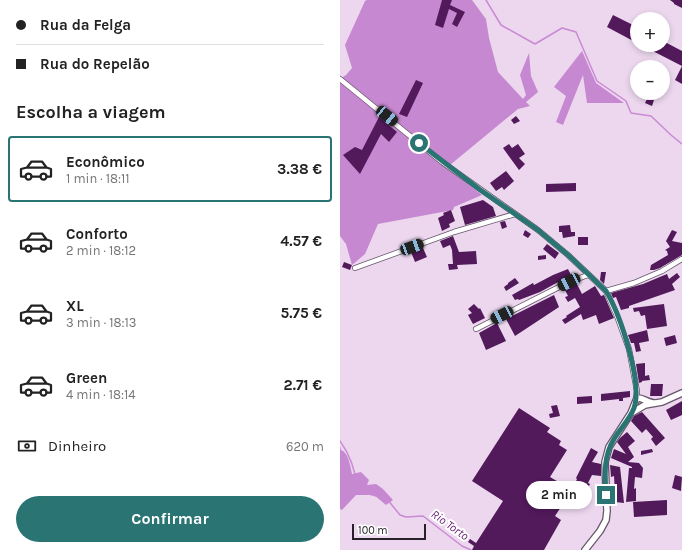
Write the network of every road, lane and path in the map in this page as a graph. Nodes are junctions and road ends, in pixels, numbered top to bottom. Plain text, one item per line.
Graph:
1 (340, 79) edge
2 (515, 214) junction
3 (682, 259) edge
4 (355, 268) dead end
5 (588, 275) junction
6 (606, 291) junction
7 (476, 329) dead end
8 (682, 393) edge
9 (640, 402) junction
10 (585, 550) edge

1 - 2 street
2 - 4 street
2 - 5 street
3 - 6 street
5 - 6 street
5 - 7 street
6 - 9 street
8 - 9 street
9 - 10 street

